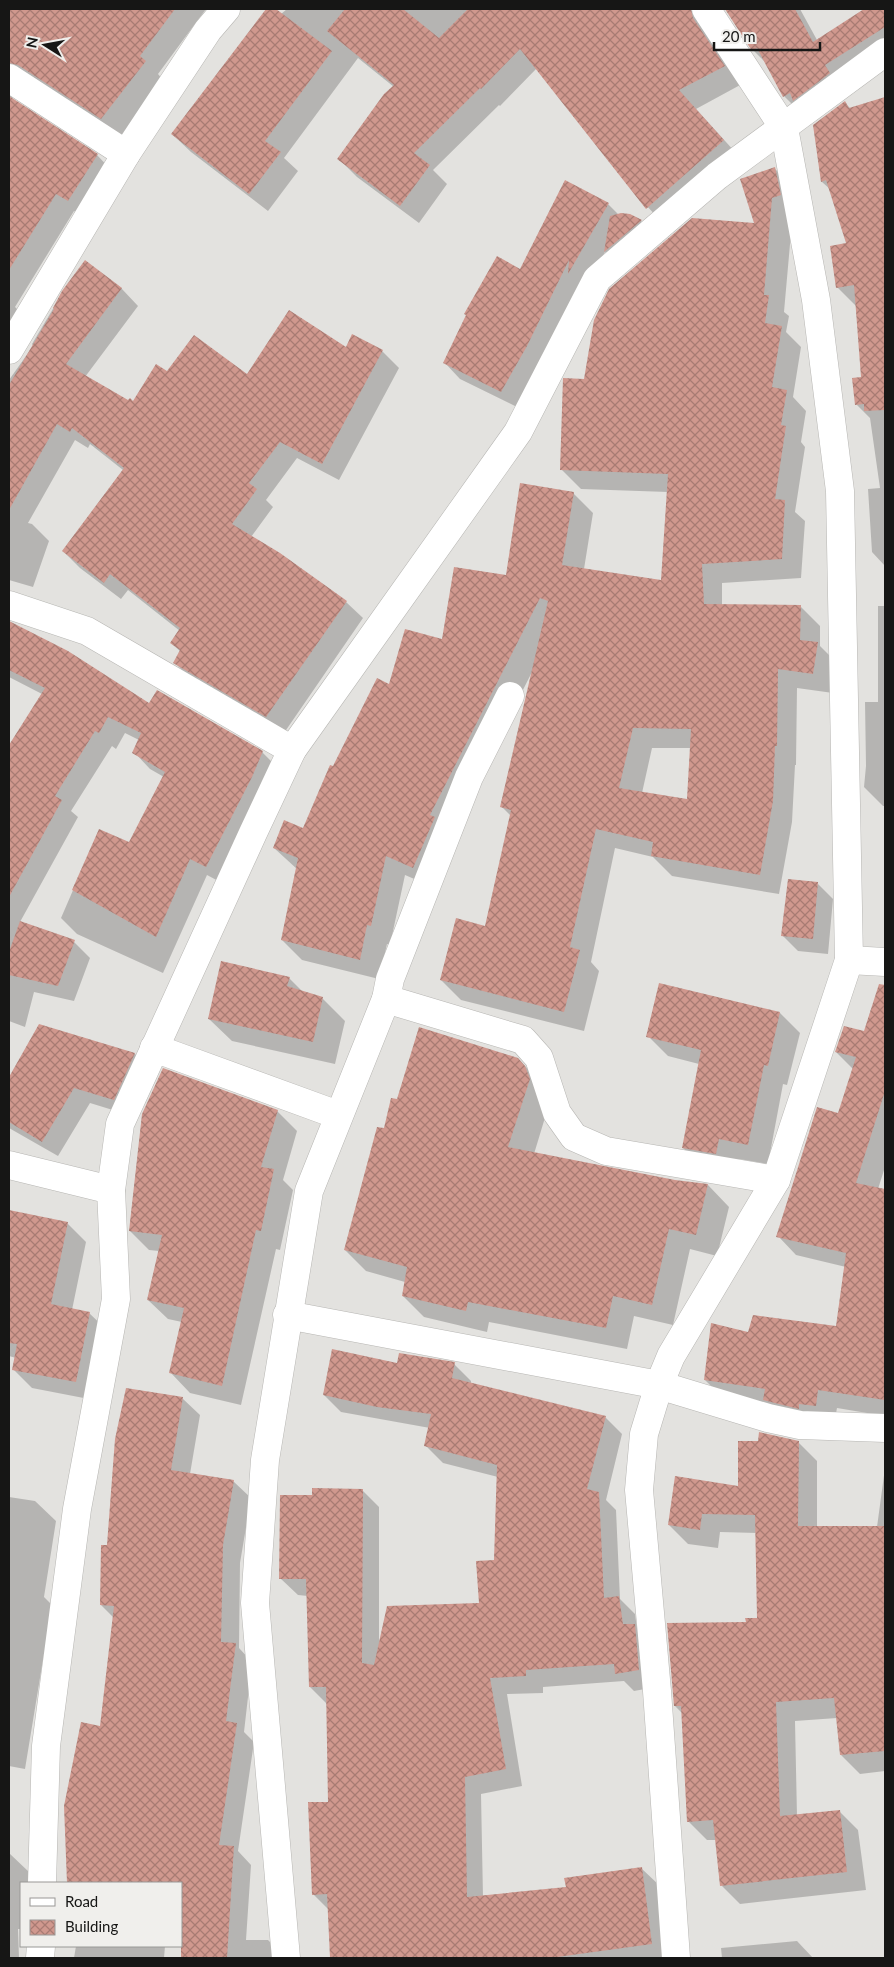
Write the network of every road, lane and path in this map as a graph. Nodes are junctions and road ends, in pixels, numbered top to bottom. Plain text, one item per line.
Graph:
1 (226, 9) edge
2 (706, 9) edge
3 (885, 52) edge
4 (9, 78) edge
5 (784, 128) junction
6 (126, 154) junction
7 (9, 350) edge
8 (9, 605) edge
9 (510, 696) dead end
10 (292, 750) junction
11 (849, 960) junction
12 (885, 962) edge
13 (386, 999) junction
14 (154, 1048) junction
15 (338, 1115) junction
16 (9, 1166) edge
17 (776, 1180) junction
18 (111, 1190) junction
19 (287, 1315) junction
20 (659, 1385) junction
21 (885, 1428) edge
22 (42, 1882) edge
23 (286, 1958) edge
24 (676, 1958) edge

1 - 6 street
2 - 5 street
3 - 5 street
4 - 6 street
5 - 10 street
5 - 11 street
6 - 7 street
8 - 10 street
9 - 13 street
10 - 14 street
11 - 12 street
11 - 17 street
13 - 15 street
13 - 17 street
14 - 15 street
14 - 18 street
15 - 19 street
16 - 18 street
17 - 20 street
18 - 22 street
19 - 20 street
19 - 23 street
20 - 21 street
20 - 24 street

